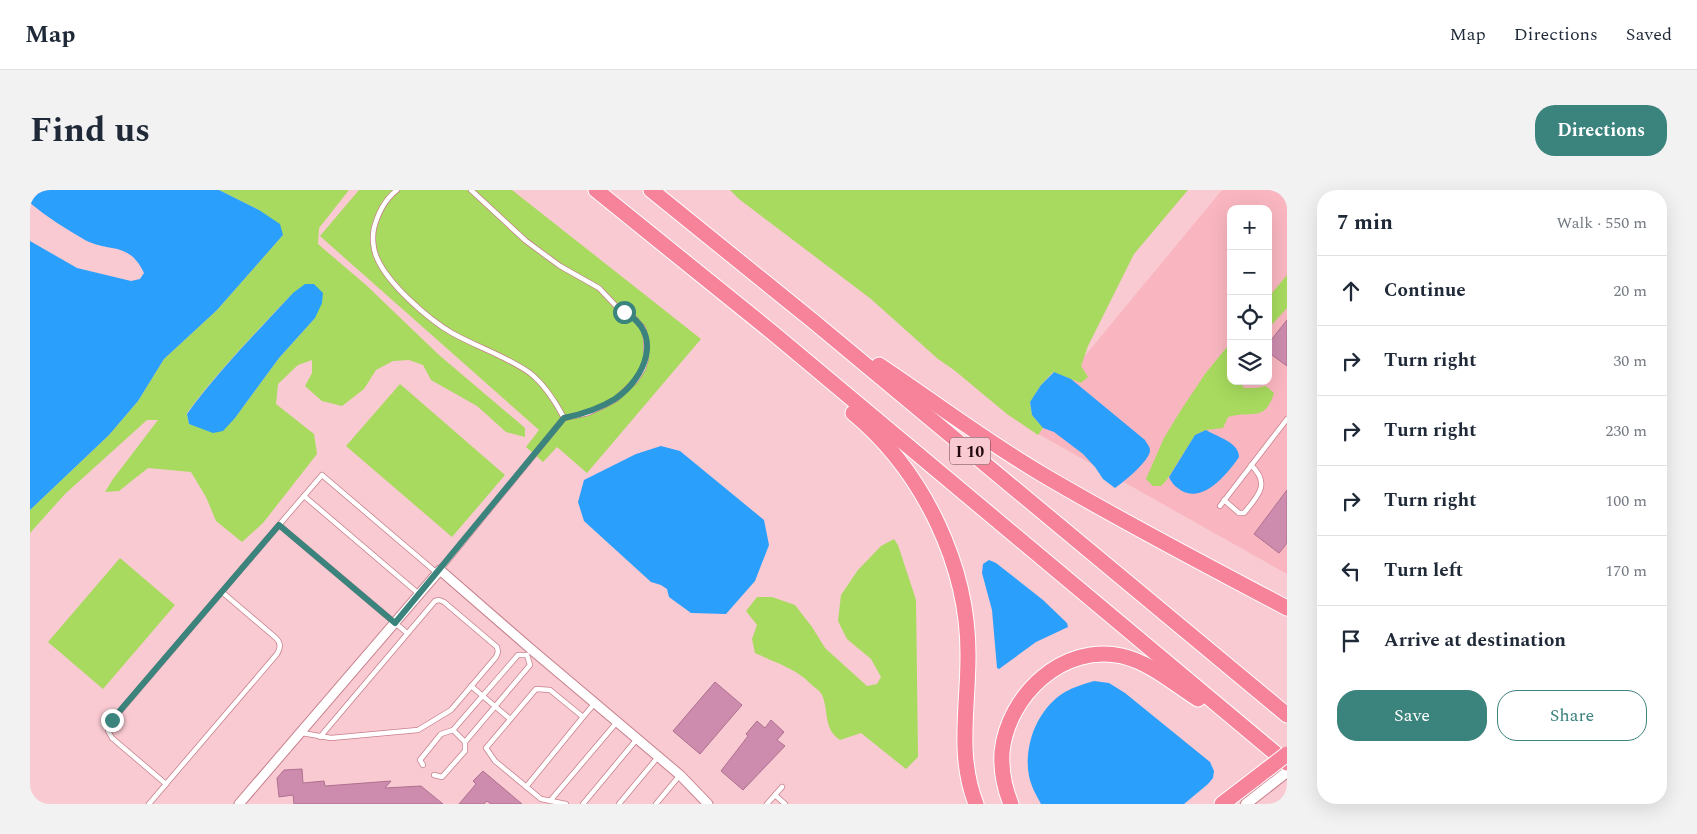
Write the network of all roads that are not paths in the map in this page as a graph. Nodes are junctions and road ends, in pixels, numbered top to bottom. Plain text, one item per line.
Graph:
1 (397, 190) edge
2 (471, 190) edge
3 (596, 190) edge
4 (651, 190) edge
5 (813, 321) junction
6 (773, 333) junction
7 (564, 418) junction
8 (1287, 419) edge
9 (1251, 465) junction
10 (304, 496) junction
11 (1224, 500) junction
12 (1220, 506) dead end
13 (279, 525) junction
14 (439, 572) junction
15 (222, 592) junction
16 (419, 595) junction
17 (1287, 608) edge
18 (395, 623) junction
19 (407, 633) junction
20 (529, 653) junction
21 (471, 686) junction
22 (482, 696) junction
23 (595, 703) junction
24 (495, 707) junction
25 (1287, 715) edge
26 (583, 717) junction
27 (510, 719) junction
28 (617, 722) junction
29 (453, 730) junction
30 (300, 732) junction
31 (320, 736) junction
32 (1256, 737) junction
33 (637, 739) junction
34 (466, 742) junction
35 (1287, 754) edge
36 (658, 757) junction
37 (1287, 763) edge
38 (423, 765) dead end
39 (1287, 772) edge
40 (680, 775) junction
41 (434, 776) dead end
42 (1262, 783) junction
43 (166, 784) junction
44 (526, 787) junction
45 (782, 787) dead end
46 (775, 795) junction
47 (550, 801) junction
48 (702, 802) edge
49 (149, 804) edge
50 (239, 804) edge
51 (566, 804) edge
52 (583, 804) edge
53 (619, 804) edge
54 (656, 804) edge
55 (767, 804) edge
56 (786, 804) edge
57 (976, 804) edge
58 (1011, 804) edge
59 (1222, 804) edge
60 (1246, 804) edge

1 - 7 lane
2 - 7 lane
3 - 6 highway, I 10
4 - 5 highway, I 10
5 - 17 highway
5 - 25 highway, I 10
6 - 32 highway, I 10
6 - 57 highway
7 - 14 lane
8 - 9 lane
9 - 11 lane
9 - 11 lane
10 - 13 lane
10 - 14 lane
10 - 16 lane
11 - 12 lane
13 - 15 lane
13 - 18 lane
14 - 16 street
14 - 20 street
15 - 43 lane
15 - 43 lane
16 - 18 street
18 - 19 lane
18 - 30 street
19 - 21 lane
19 - 31 lane
20 - 22 lane
20 - 23 street
20 - 24 lane
21 - 22 lane
21 - 31 lane
22 - 24 lane
22 - 29 lane
23 - 26 lane
23 - 28 street
24 - 27 lane
24 - 34 lane
26 - 27 lane
26 - 44 lane
27 - 44 lane
28 - 33 street
28 - 47 lane
29 - 34 lane
29 - 38 lane
30 - 31 lane
30 - 50 street
32 - 37 highway, I 10
32 - 58 highway
33 - 36 street
33 - 52 lane
34 - 41 lane
35 - 42 highway, bridge
36 - 40 street
36 - 53 lane
39 - 42 street
40 - 48 street
40 - 54 lane
42 - 59 highway
42 - 60 street
43 - 49 lane
44 - 47 lane
45 - 46 lane
46 - 55 lane
46 - 56 lane
47 - 51 lane

